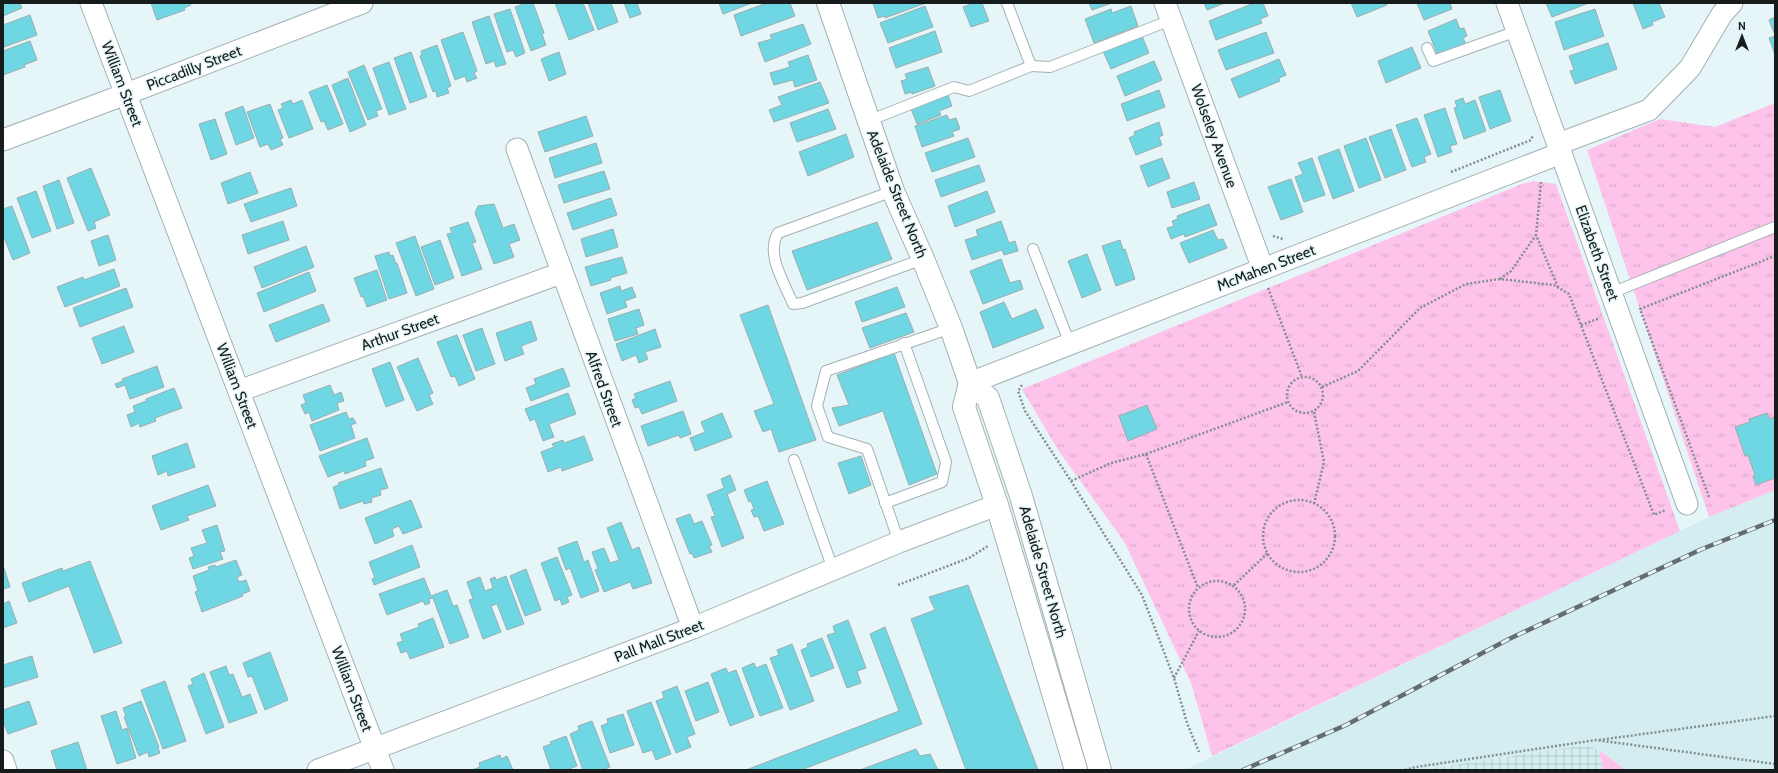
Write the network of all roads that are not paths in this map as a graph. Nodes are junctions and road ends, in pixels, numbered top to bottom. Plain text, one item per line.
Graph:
1 (91, 3) edge
2 (362, 3) edge
3 (1007, 3) edge
4 (1507, 3) edge
5 (1732, 3) edge
6 (833, 5) edge
7 (1168, 11) edge
8 (1517, 31) junction
9 (1427, 48) dead end
10 (1030, 66) junction
11 (126, 94) junction
12 (868, 121) junction
13 (3, 140) edge
14 (517, 149) dead end
15 (1554, 152) junction
16 (893, 191) junction
17 (1775, 227) edge
18 (1033, 249) dead end
19 (923, 259) junction
20 (1263, 269) junction
21 (561, 272) junction
22 (1611, 293) junction
23 (951, 328) junction
24 (904, 343) junction
25 (1070, 344) junction
26 (970, 383) junction
27 (239, 391) junction
28 (794, 460) dead end
29 (885, 503) junction
30 (1687, 504) dead end
31 (997, 505) junction
32 (899, 542) junction
33 (833, 569) junction
34 (693, 628) junction
35 (375, 749) junction
36 (3, 761) edge
37 (6, 770) edge
38 (318, 770) edge
39 (383, 770) edge
40 (1076, 770) edge
41 (1100, 770) edge

1 - 11 street, William Street
2 - 11 street, Piccadilly Street
3 - 10 lane
4 - 8 street, Elizabeth Street
5 - 15 street, McMahen Street
6 - 12 main road, Adelaide Street North
7 - 10 lane
7 - 20 street, Wolseley Avenue
8 - 9 lane
8 - 15 street, Elizabeth Street
10 - 12 lane
11 - 13 street, Piccadilly Street
11 - 27 street, William Street
12 - 16 main road, Adelaide Street North
14 - 21 street, Alfred Street
15 - 20 street, McMahen Street
15 - 22 street, Elizabeth Street
16 - 19 main road, Adelaide Street North
16 - 19 lane
17 - 22 lane
18 - 25 lane
19 - 23 main road, Adelaide Street North
20 - 25 street, McMahen Street
21 - 27 street, Arthur Street
21 - 34 street, Alfred Street
22 - 30 street, Elizabeth Street
23 - 24 lane
23 - 26 main road, Adelaide Street North
24 - 29 lane
24 - 29 lane
25 - 26 street, McMahen Street
26 - 31 main road, Adelaide Street North
26 - 41 main road, Adelaide Street North
27 - 35 street, William Street
28 - 33 lane
29 - 32 lane
31 - 32 street, Pall Mall Street
31 - 40 main road, Adelaide Street North
32 - 33 street, Pall Mall Street
33 - 34 street, Pall Mall Street
34 - 35 street, Pall Mall Street
35 - 38 street, Pall Mall Street
35 - 39 street, William Street
36 - 37 street

